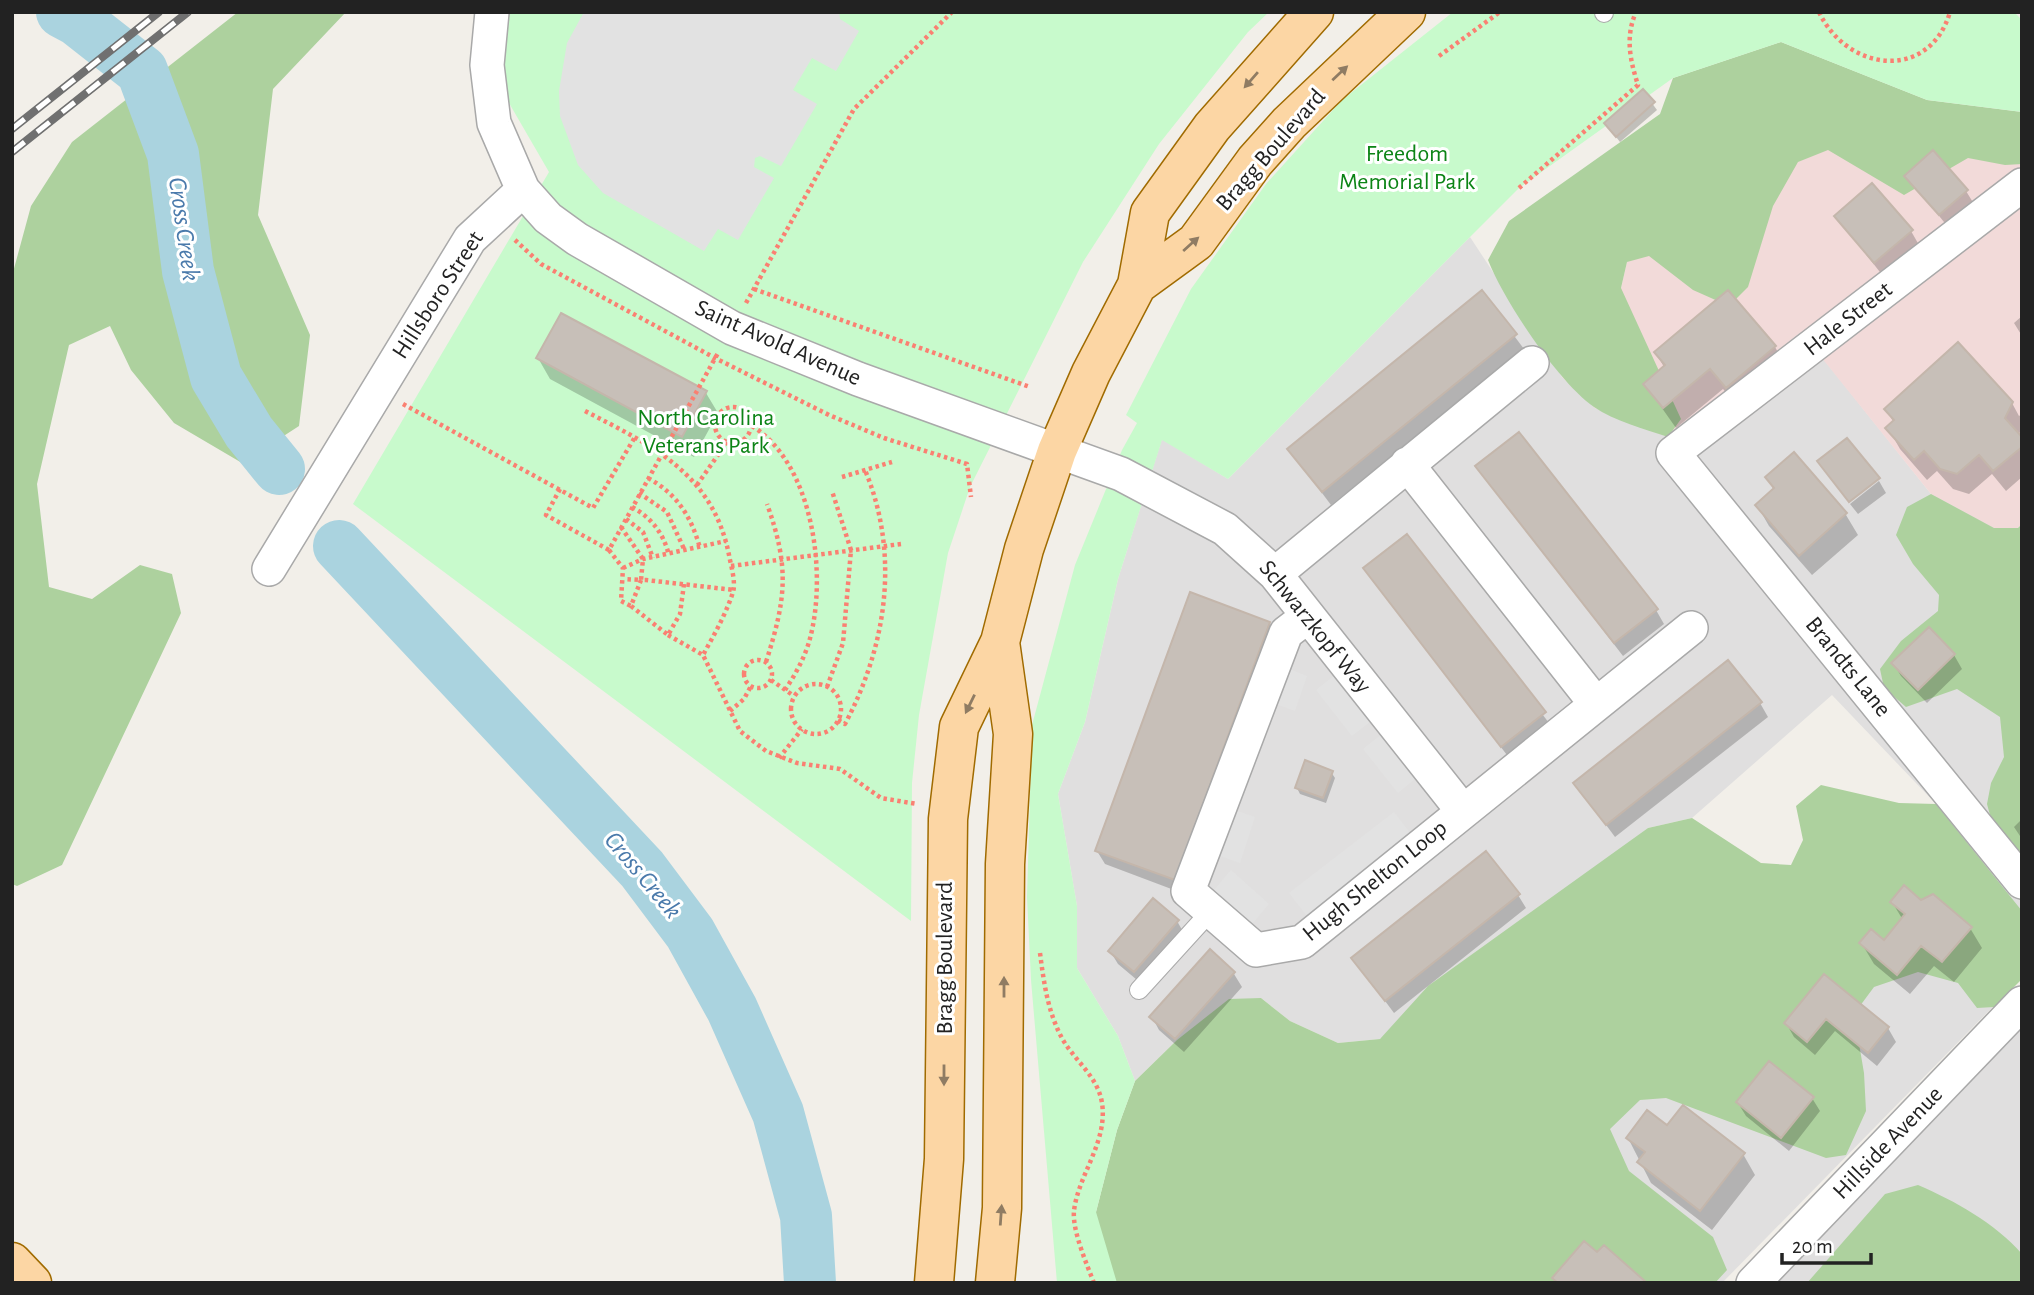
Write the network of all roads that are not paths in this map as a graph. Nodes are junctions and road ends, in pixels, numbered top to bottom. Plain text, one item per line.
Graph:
1 (492, 12) edge
2 (1314, 12) edge
3 (1406, 12) edge
4 (2022, 185) edge
5 (523, 190) junction
6 (1137, 285) junction
7 (1532, 363) dead end
8 (1057, 451) junction
9 (1673, 453) joint
10 (1407, 464) junction
11 (269, 569) dead end
12 (1275, 573) junction
13 (1308, 615) junction
14 (1691, 628) dead end
15 (1000, 642) junction
16 (1596, 704) junction
17 (1462, 810) junction
18 (2022, 882) edge
19 (1210, 912) junction
20 (1139, 990) dead end
21 (2022, 1003) edge
22 (12, 1262) edge
23 (32, 1283) edge
24 (934, 1283) edge
25 (995, 1283) edge
26 (1753, 1283) edge

1 - 5 street
2 -> 6 main road, Bragg Boulevard
6 -> 3 main road, Bragg Boulevard
4 - 9 street, Hale Street
5 - 8 street, Saint Avold Avenue
5 - 11 street, Hillsboro Street
6 - 8 main road, Bragg Boulevard
7 - 10 street
8 - 12 street, Schwarzkopf Way
8 - 15 main road, Bragg Boulevard
9 - 18 street, Brandts Lane
10 - 12 street
10 - 16 street
12 - 13 street, Schwarzkopf Way
13 - 17 street, Schwarzkopf Way
13 - 19 street, Hugh Shelton Loop
14 - 16 street, Hugh Shelton Loop
15 -> 24 main road, Bragg Boulevard
25 -> 15 main road, Bragg Boulevard
16 - 17 street, Hugh Shelton Loop
17 - 19 street, Hugh Shelton Loop
19 - 20 lane
21 - 26 street, Hillside Avenue
22 - 23 main road

